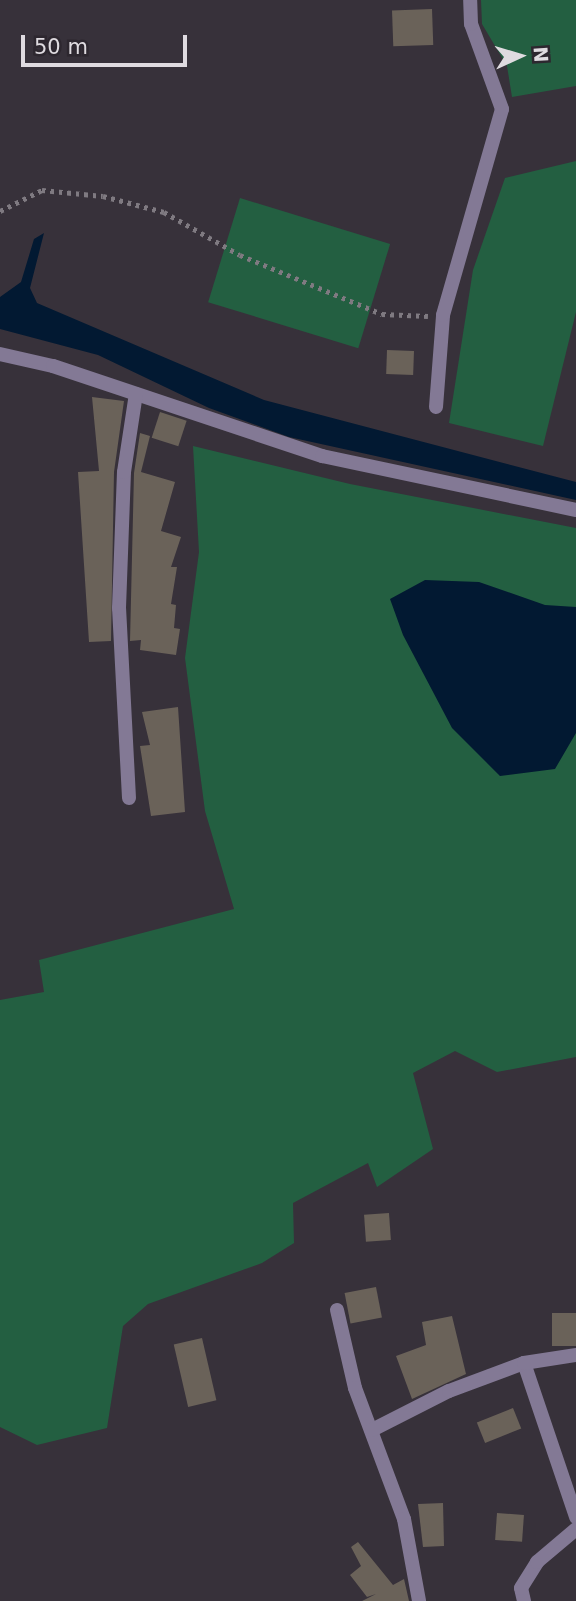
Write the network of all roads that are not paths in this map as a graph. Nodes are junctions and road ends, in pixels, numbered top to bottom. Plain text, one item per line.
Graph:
1 (470, 0) edge
2 (0, 354) edge
3 (136, 394) junction
4 (436, 407) dead end
5 (576, 510) edge
6 (129, 798) dead end
7 (337, 1310) dead end
8 (576, 1355) edge
9 (524, 1363) junction
10 (372, 1430) junction
11 (576, 1517) edge
12 (576, 1529) edge
13 (419, 1601) edge
14 (524, 1601) edge

1 - 4 street
2 - 3 street
3 - 5 street
3 - 6 street
7 - 10 street
8 - 9 street
9 - 10 street
9 - 11 street
10 - 13 street
12 - 14 street

